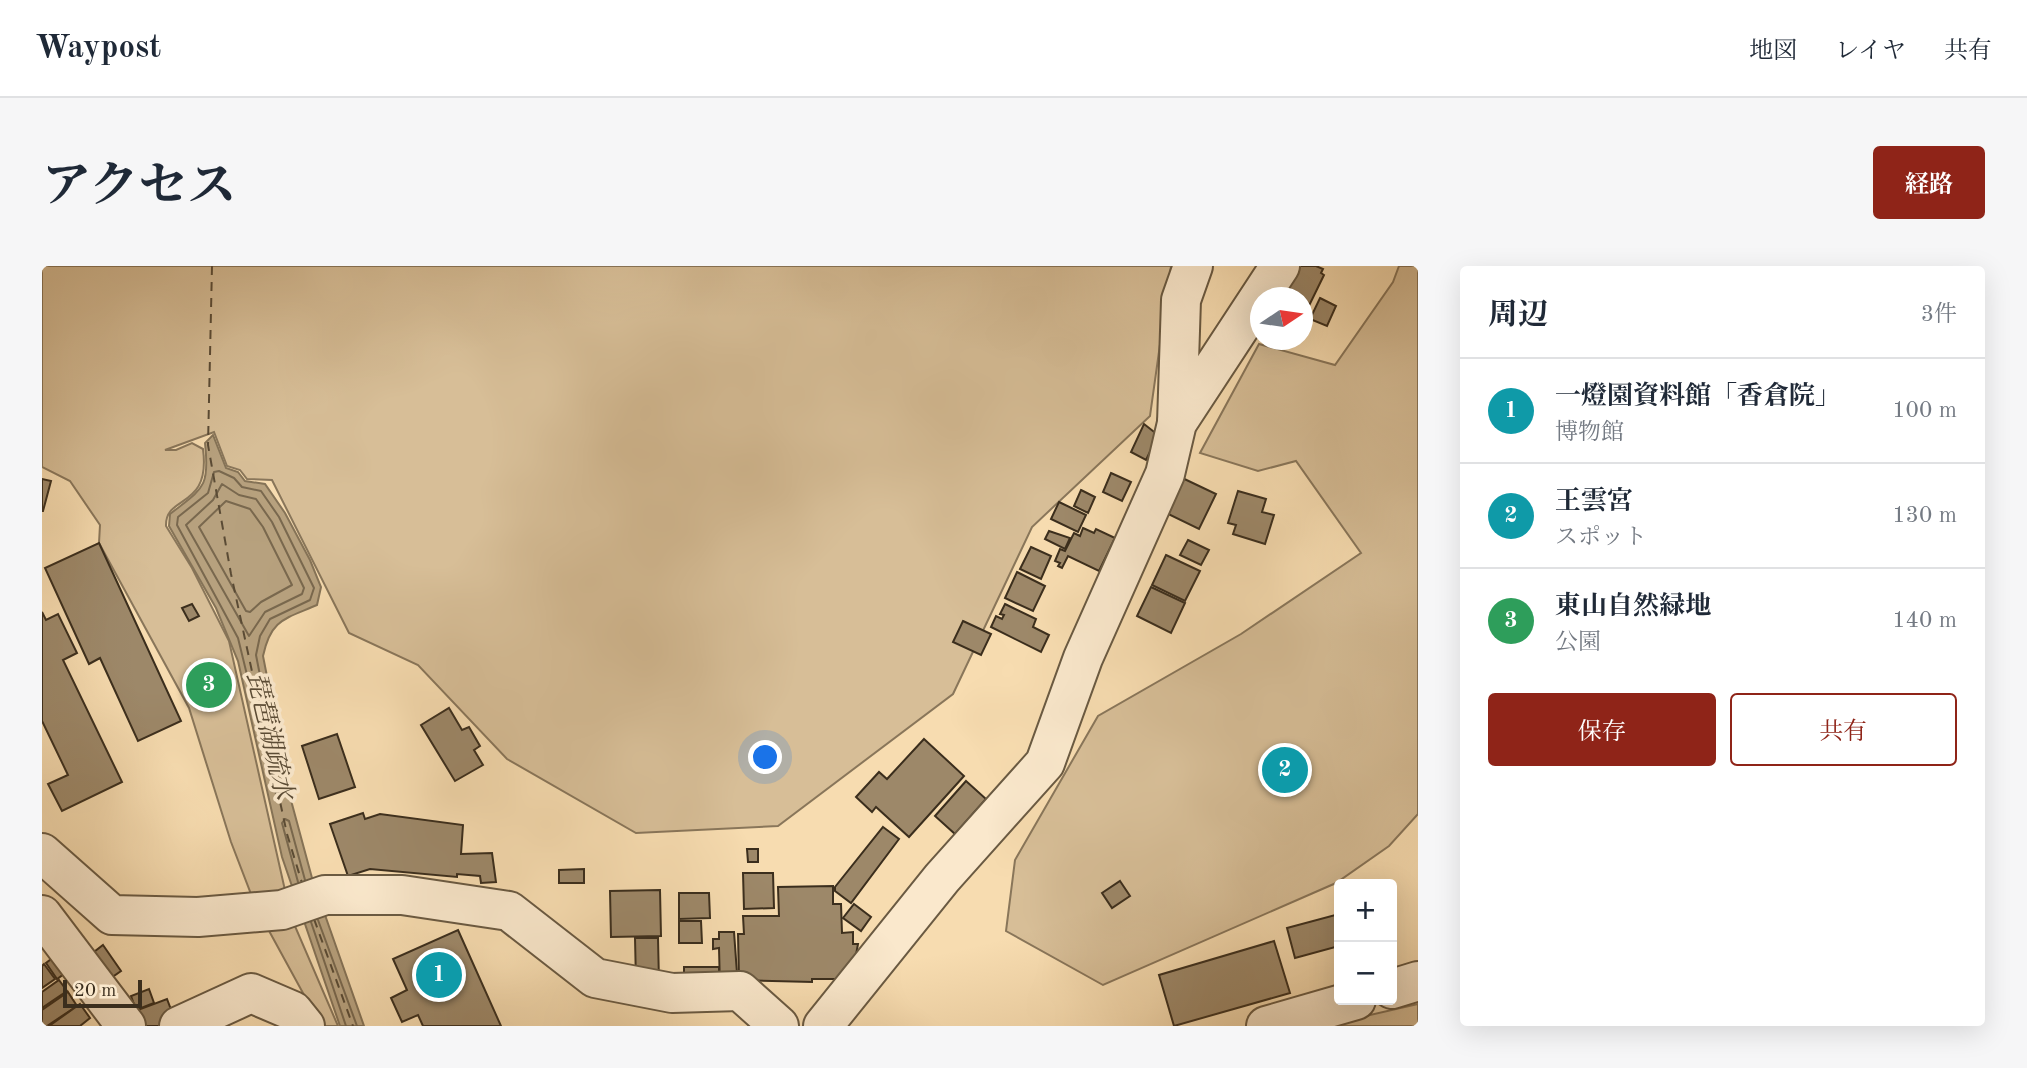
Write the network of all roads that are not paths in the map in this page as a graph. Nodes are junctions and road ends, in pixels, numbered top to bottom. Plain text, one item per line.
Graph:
1 (1193, 266) edge
2 (1280, 266) edge
3 (1177, 423) junction
4 (42, 853) edge
5 (42, 915) edge
6 (1418, 981) edge
7 (1397, 987) edge
8 (1339, 1005) edge
9 (126, 1026) edge
10 (179, 1026) edge
11 (305, 1026) edge
12 (779, 1026) edge
13 (823, 1026) edge
14 (1266, 1026) edge

1 - 3 street
2 - 3 street
3 - 13 street
4 - 12 street
5 - 9 street
6 - 7 street
8 - 14 street
10 - 11 street

